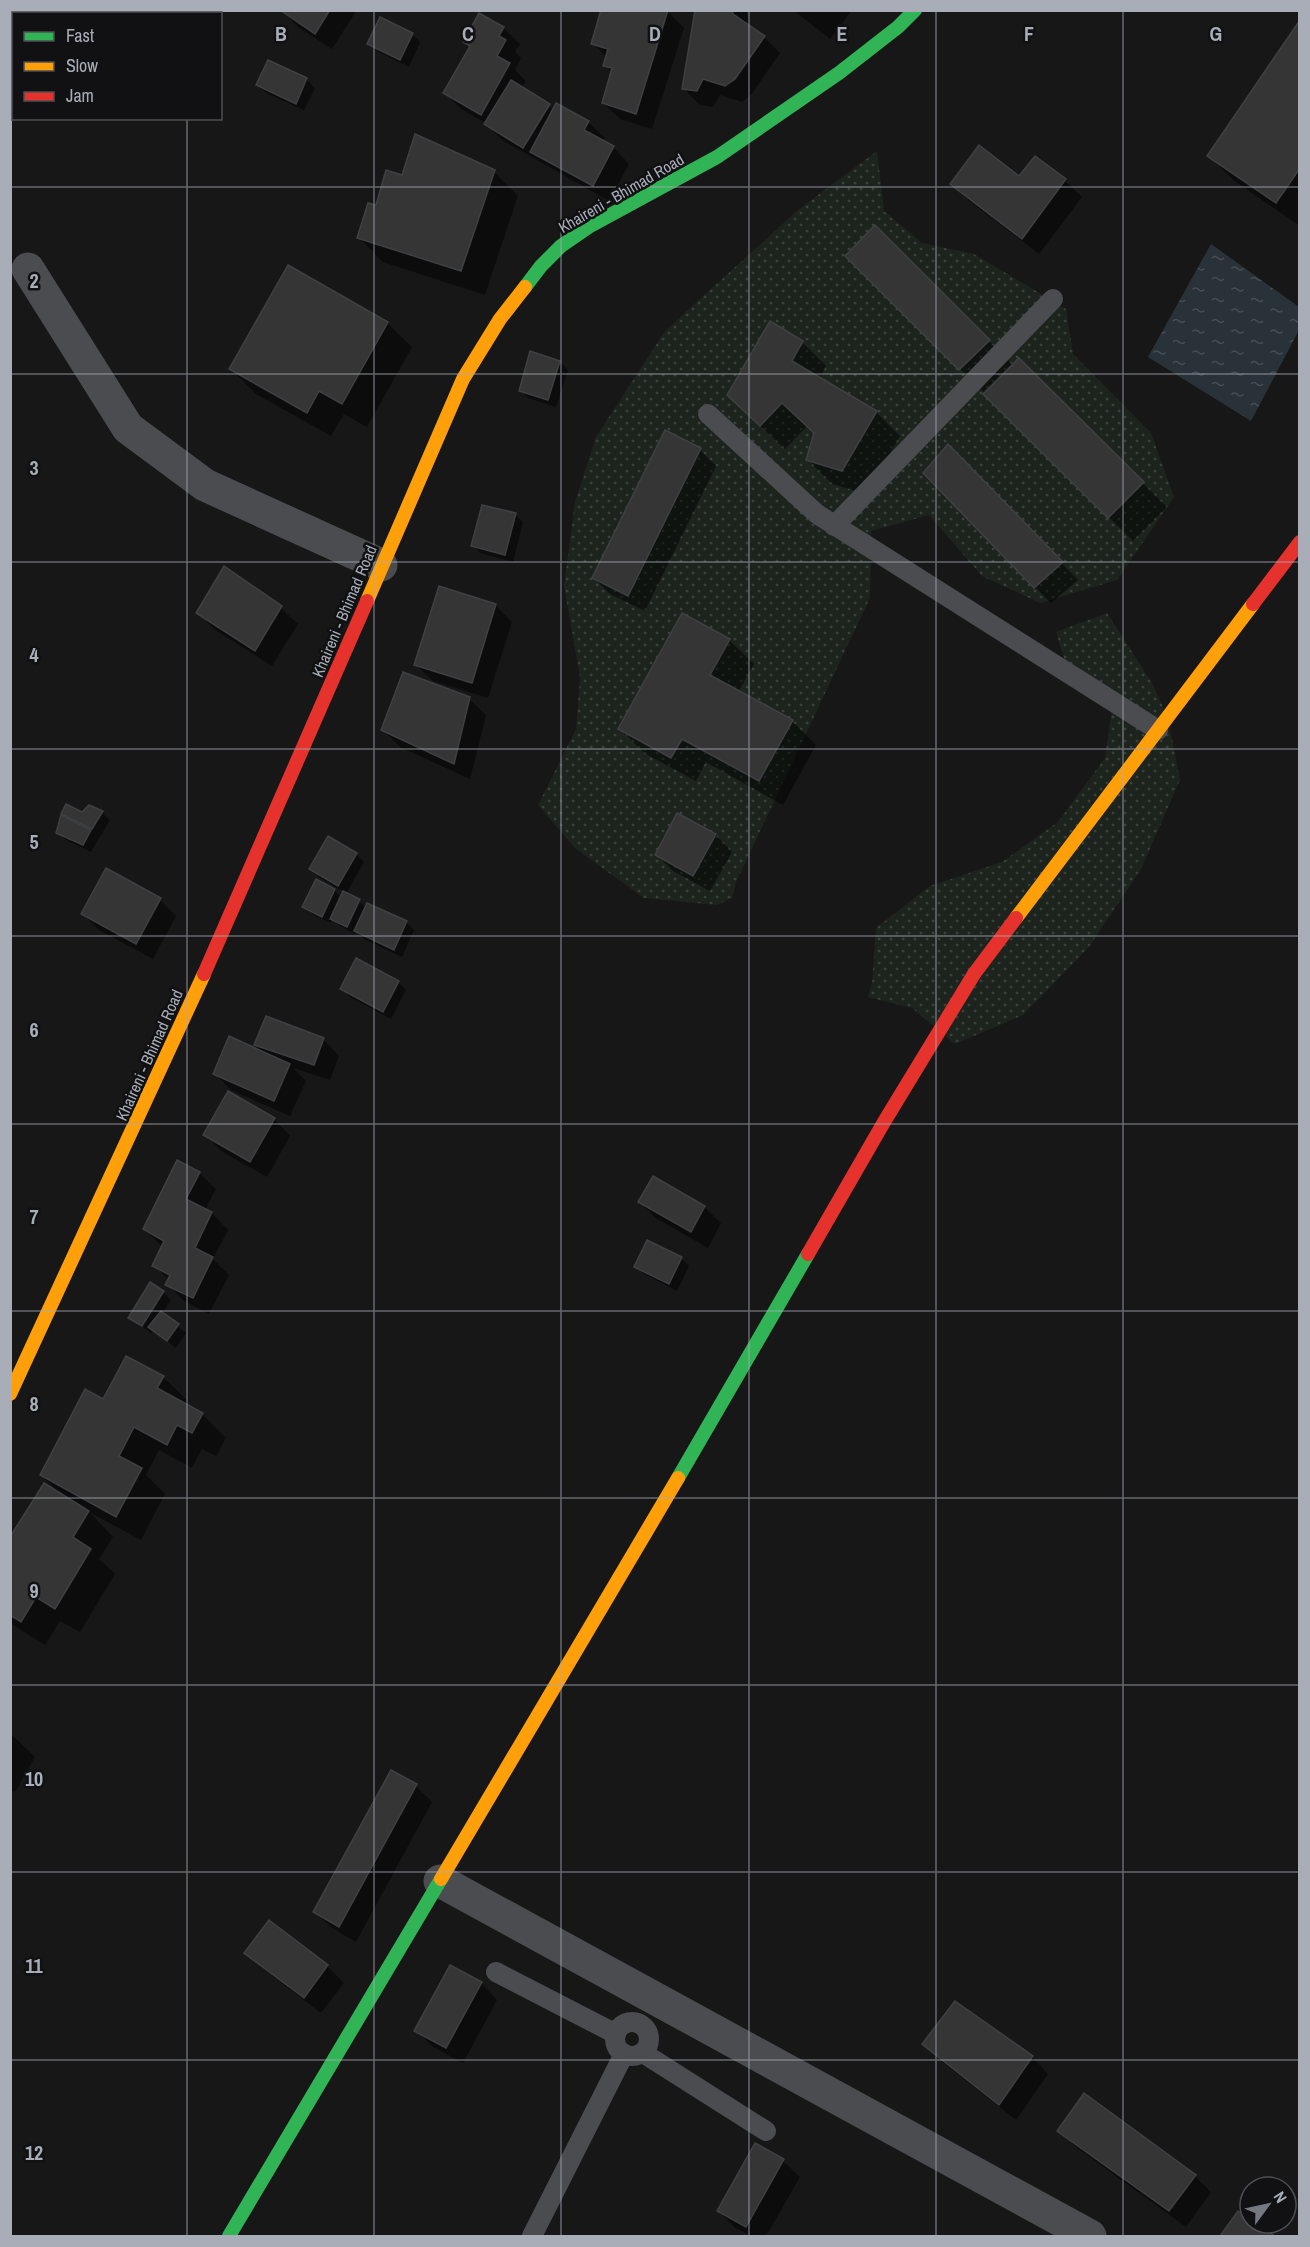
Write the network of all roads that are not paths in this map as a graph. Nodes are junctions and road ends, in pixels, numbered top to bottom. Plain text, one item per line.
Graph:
1 (915, 10) edge
2 (28, 269) dead end
3 (1053, 299) dead end
4 (708, 414) dead end
5 (834, 525) junction
6 (1299, 542) edge
7 (381, 565) junction
8 (1158, 730) junction
9 (10, 1394) edge
10 (440, 1881) junction
11 (496, 1972) dead end
12 (644, 2010) junction
13 (616, 2034) junction
14 (633, 2054) junction
15 (766, 2131) dead end
16 (229, 2236) edge
17 (532, 2236) edge
18 (1090, 2236) edge

1 - 7 street, Khaireni - Bhimad Road
2 - 7 street
3 - 5 lane
4 - 5 lane
5 - 8 lane
6 - 8 street
7 - 9 street, Khaireni - Bhimad Road
8 - 10 street
10 - 12 street
10 - 16 street
11 - 13 lane
12 - 13 lane
12 - 14 lane
12 - 18 street
13 - 14 lane
14 - 15 lane
14 - 17 lane

